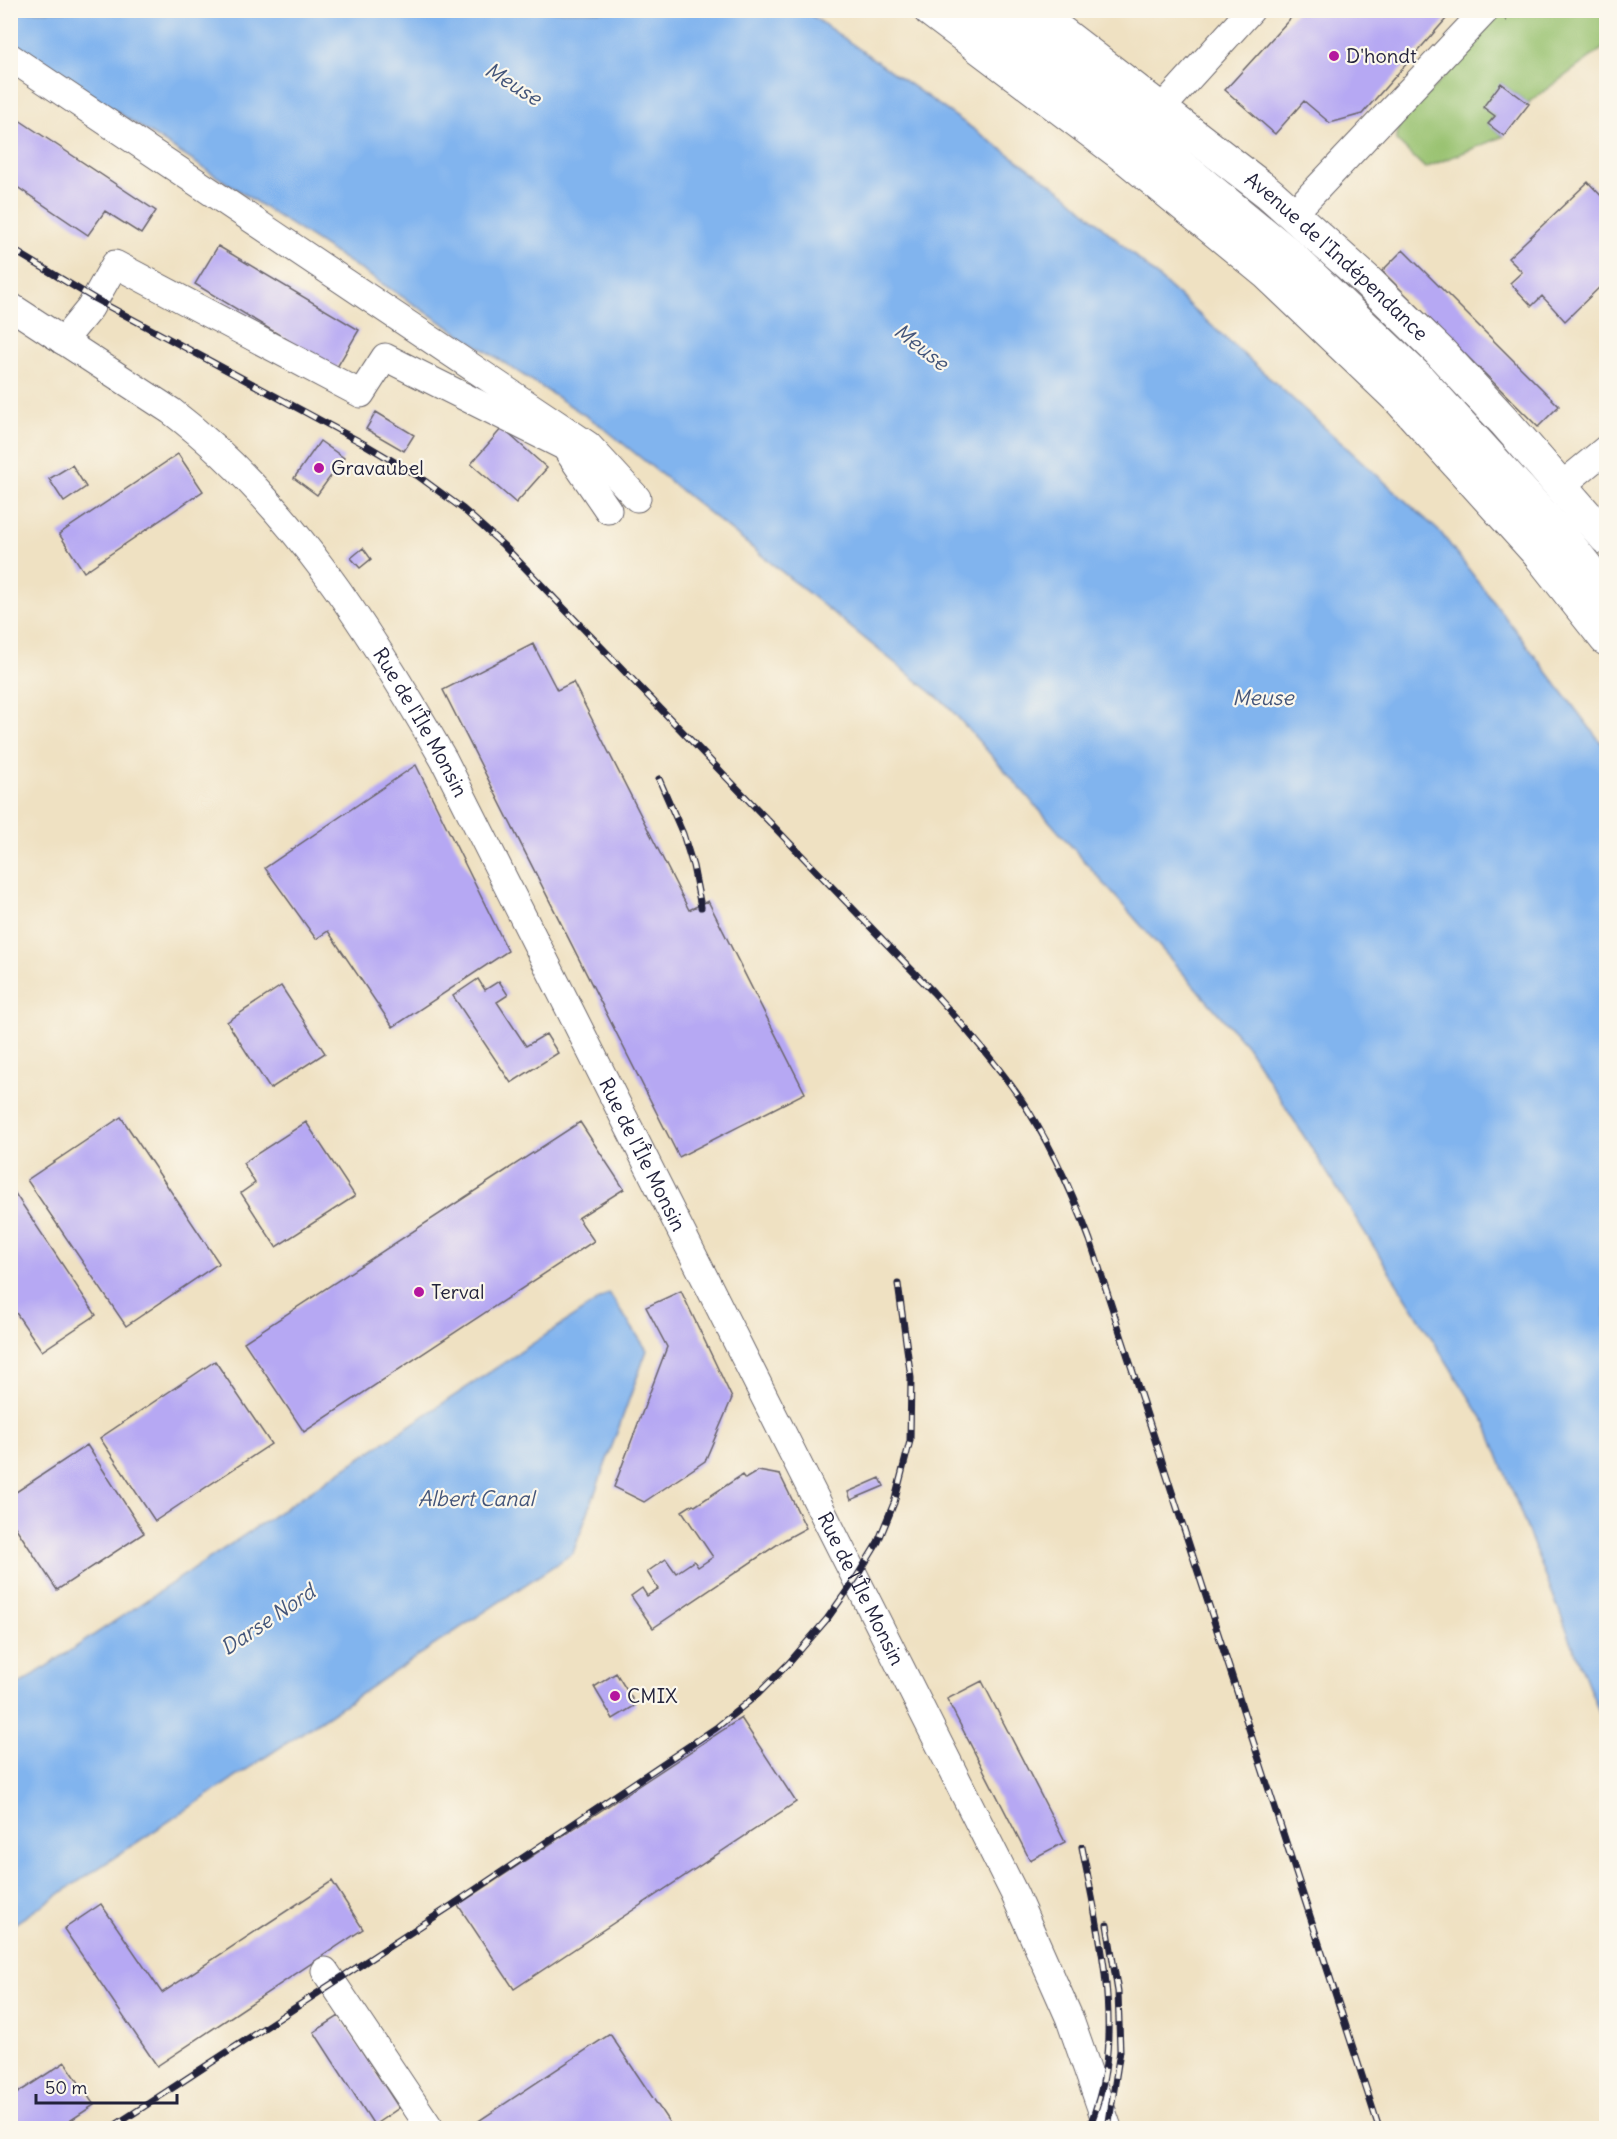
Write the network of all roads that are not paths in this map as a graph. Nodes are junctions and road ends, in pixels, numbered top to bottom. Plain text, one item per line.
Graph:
1 (930, 10) edge
2 (981, 10) edge
3 (1032, 10) edge
4 (1251, 10) edge
5 (1486, 10) edge
6 (10, 57) edge
7 (1161, 109) junction
8 (1293, 214) junction
9 (10, 306) edge
10 (63, 341) junction
11 (1606, 449) edge
12 (1561, 486) junction
13 (637, 498) dead end
14 (608, 510) dead end
15 (1606, 536) edge
16 (1606, 592) edge
17 (1606, 639) edge
18 (325, 1971) dead end
19 (430, 2128) edge
20 (1108, 2128) edge

1 - 17 main road
2 - 16 main road
3 - 7 main road, Avenue de l'Indépendance
4 - 7 street
5 - 8 street
6 - 13 street
7 - 8 main road, Avenue de l'Indépendance
8 - 12 main road, Avenue de l'Indépendance
9 - 10 street, Rue de l'Île Monsin
10 - 14 street
10 - 20 street, Rue de l'Île Monsin
11 - 12 street
12 - 15 main road, Avenue de l'Indépendance
18 - 19 street

